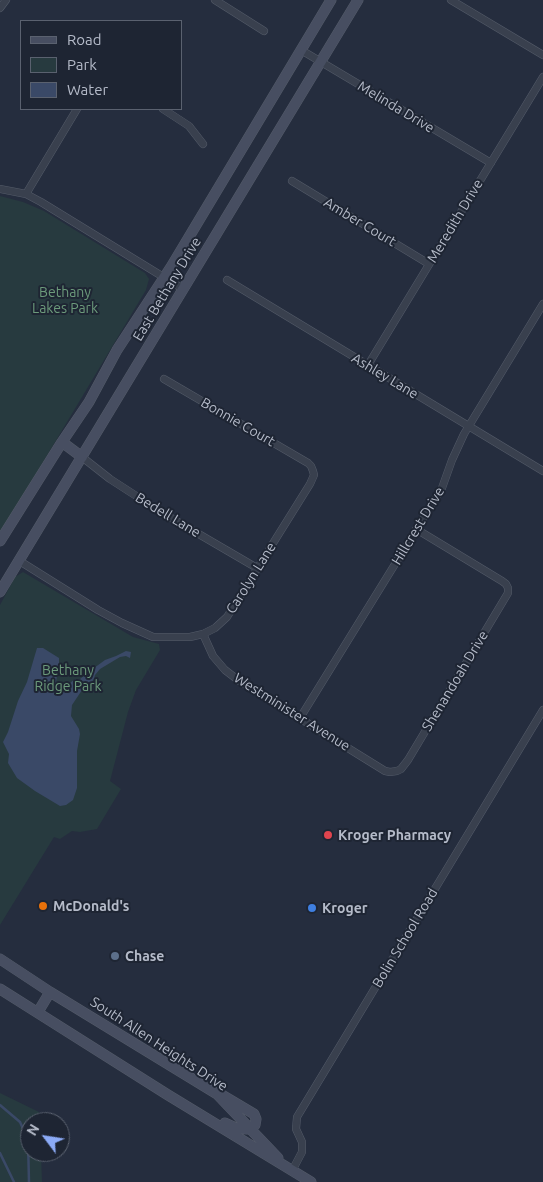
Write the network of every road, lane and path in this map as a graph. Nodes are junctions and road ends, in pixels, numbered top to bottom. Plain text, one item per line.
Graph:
1 (6, 0) edge
2 (214, 0) edge
3 (331, 0) edge
4 (358, 0) edge
5 (451, 0) edge
6 (0, 8) edge
7 (264, 31) dead end
8 (301, 50) junction
9 (543, 55) edge
10 (320, 62) junction
11 (543, 77) edge
12 (76, 110) edge
13 (165, 110) edge
14 (202, 144) dead end
15 (490, 164) junction
16 (292, 181) dead end
17 (0, 189) edge
18 (26, 194) junction
19 (429, 264) junction
20 (164, 277) junction
21 (227, 280) dead end
22 (183, 289) junction
23 (543, 304) edge
24 (368, 365) junction
25 (164, 380) dead end
26 (469, 427) junction
27 (62, 442) junction
28 (82, 457) junction
29 (311, 466) joint
30 (543, 471) edge
31 (416, 529) junction
32 (0, 541) edge
33 (18, 560) junction
34 (258, 568) junction
35 (0, 592) edge
36 (202, 634) junction
37 (543, 710) edge
38 (300, 718) junction
39 (397, 771) joint
40 (0, 959) edge
41 (0, 990) edge
42 (50, 992) junction
43 (38, 1012) junction
44 (177, 1101) junction
45 (250, 1128) junction
46 (290, 1170) junction
47 (311, 1182) edge

1 - 6 street
2 - 7 street
3 - 8 main road, East Bethany Drive
4 - 10 main road, East Bethany Drive
5 - 9 street
8 - 10 street, Melinda Drive
8 - 20 main road, East Bethany Drive
10 - 15 street, Melinda Drive
10 - 22 main road, East Bethany Drive
11 - 15 street, Meredith Drive
12 - 18 street
13 - 14 street
15 - 19 street, Meredith Drive
16 - 19 street, Amber Court
17 - 18 street
18 - 20 street
19 - 24 street, Meredith Drive
20 - 22 street
20 - 27 main road, East Bethany Drive
21 - 24 street, Ashley Lane
22 - 28 main road, East Bethany Drive
23 - 26 street, Hillcrest Drive
24 - 26 street, Ashley Lane
25 - 29 street, Bonnie Court
26 - 30 street, Ashley Lane
26 - 31 street, Hillcrest Drive
27 - 28 main road
27 - 32 main road, East Bethany Drive
28 - 33 main road, East Bethany Drive
28 - 34 street, Bedell Lane
29 - 34 street, Carolyn Lane
31 - 38 street, Hillcrest Drive
31 - 39 street, Shenandoah Drive
33 - 35 main road, East Bethany Drive
33 - 36 street, Carolyn Lane
34 - 36 street, Carolyn Lane
36 - 38 street, Westminister Avenue
37 - 46 street, Bolin School Road
38 - 39 street, Westminister Avenue
40 - 42 main road, South Allen Heights Drive
41 - 43 main road, South Allen Heights Drive
42 - 43 main road
42 - 45 main road, South Allen Heights Drive
43 - 44 main road, South Allen Heights Drive
44 - 45 main road
44 - 46 main road, South Allen Heights Drive
45 - 46 main road, South Allen Heights Drive
46 - 47 main road, South Allen Heights Drive

